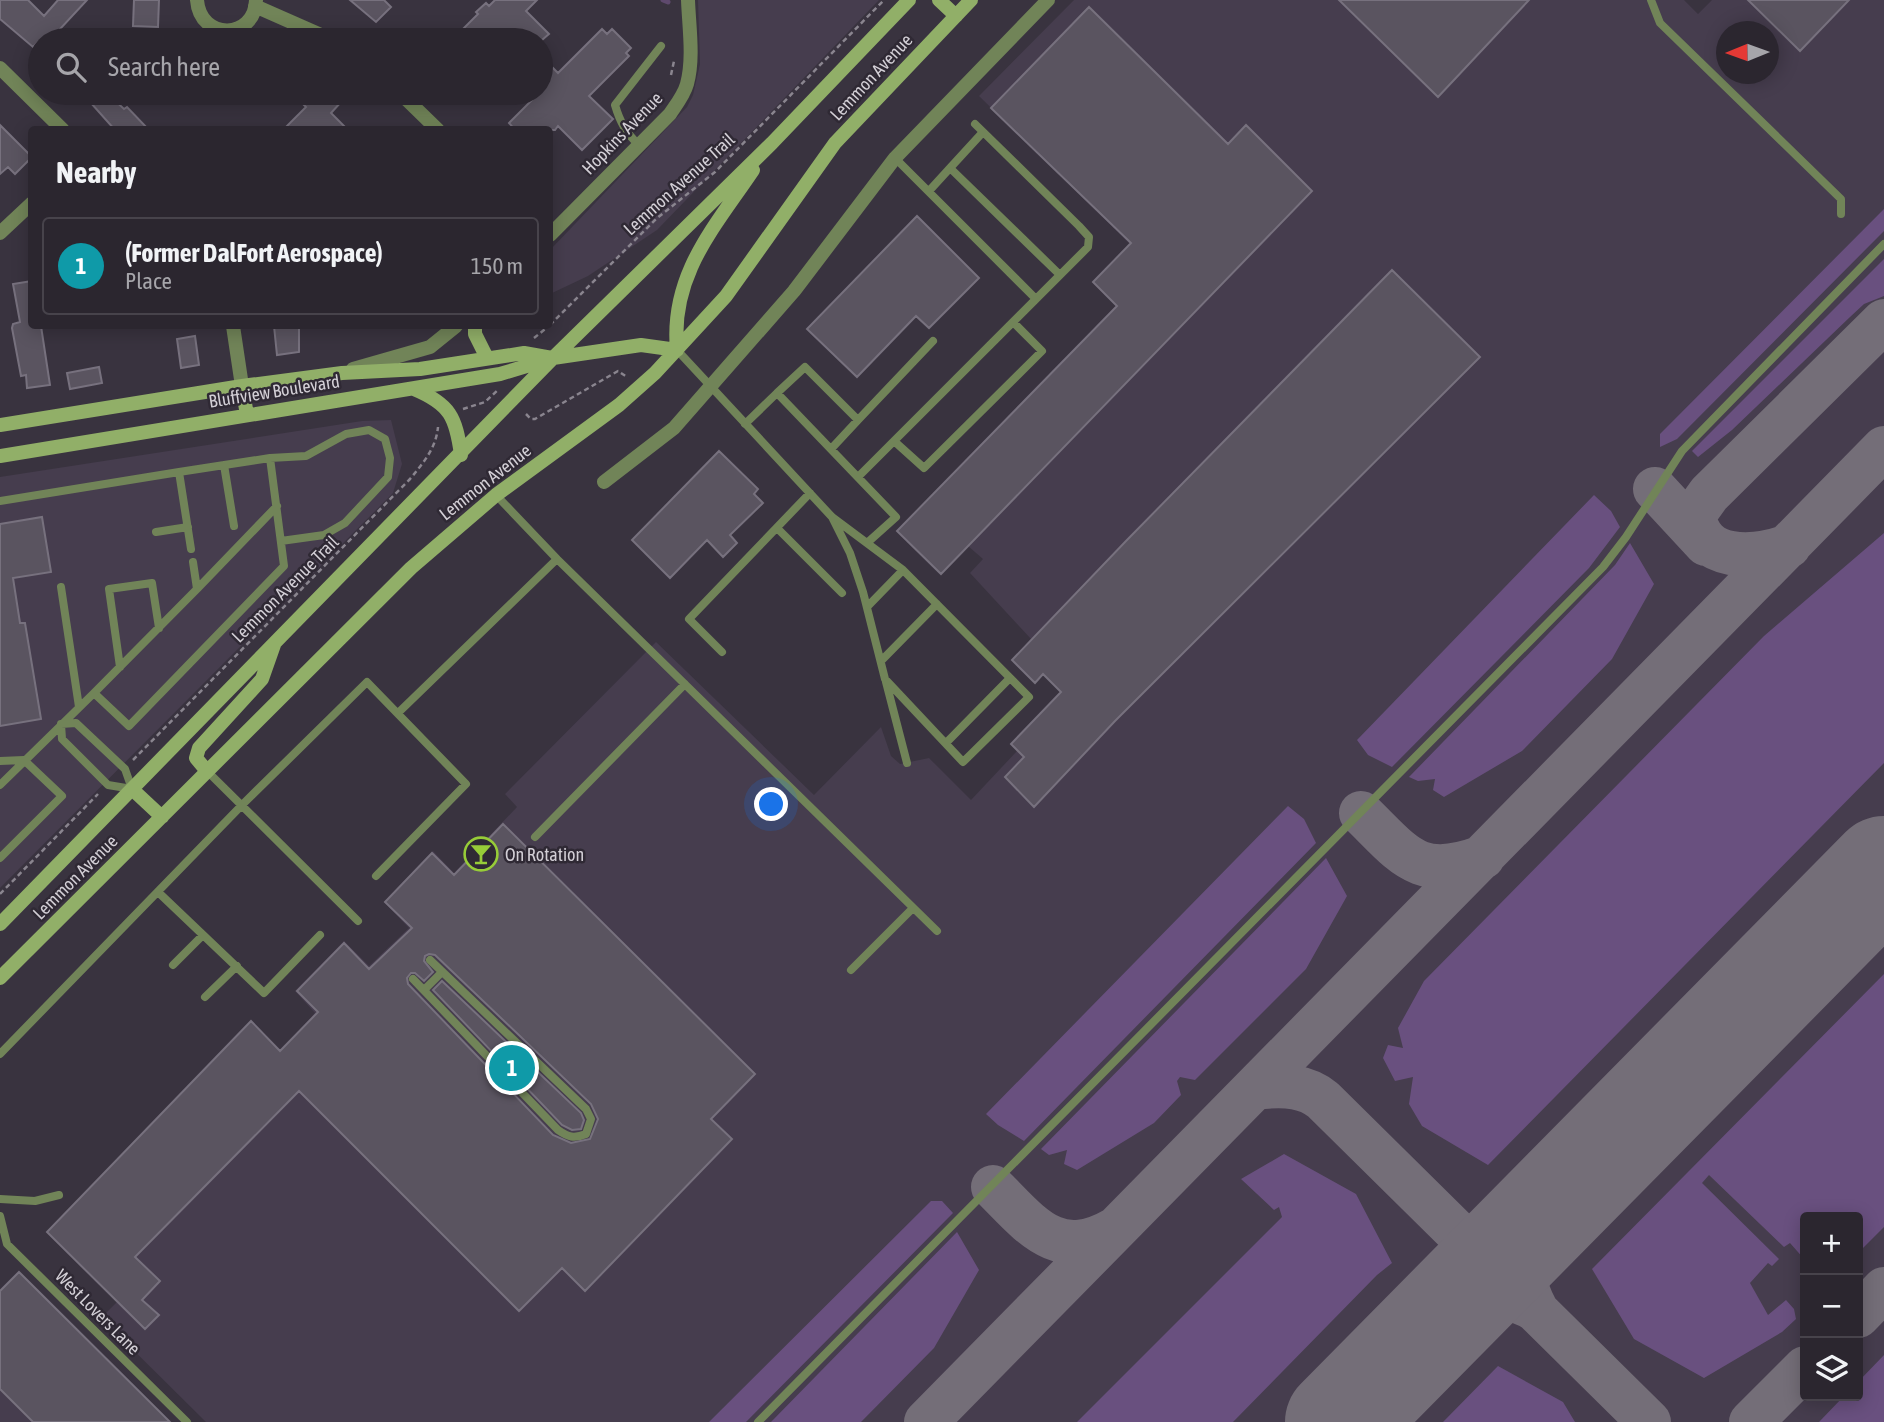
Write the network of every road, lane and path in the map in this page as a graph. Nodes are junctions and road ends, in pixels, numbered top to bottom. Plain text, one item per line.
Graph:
1 (197, 0) edge
2 (688, 0) edge
3 (884, 0) edge
4 (909, 0) edge
5 (939, 0) edge
6 (971, 0) edge
7 (1048, 0) edge
8 (1651, 0) edge
9 (256, 3) edge
10 (956, 16) junction
11 (216, 28) edge
12 (236, 28) edge
13 (307, 28) edge
14 (661, 46) dead end
15 (0, 68) edge
16 (28, 96) edge
17 (38, 105) edge
18 (412, 105) edge
19 (975, 124) dead end
20 (59, 126) edge
21 (434, 126) edge
22 (983, 132) junction
23 (772, 143) junction
24 (639, 145) junction
25 (895, 158) junction
26 (950, 168) junction
27 (929, 191) junction
28 (28, 206) edge
29 (1841, 214) dead end
30 (553, 232) edge
31 (0, 233) edge
32 (1884, 244) edge
33 (1060, 275) junction
34 (1036, 299) junction
35 (553, 321) edge
36 (1013, 322) junction
37 (233, 329) edge
38 (452, 329) edge
39 (475, 329) edge
40 (544, 329) edge
41 (933, 341) dead end
42 (532, 342) dead end
43 (677, 350) junction
44 (487, 358) junction
45 (553, 358) junction
46 (342, 373) junction
47 (628, 378) dead end
48 (502, 385) dead end
49 (242, 386) junction
50 (710, 387) junction
51 (413, 388) junction
52 (777, 393) junction
53 (462, 409) dead end
54 (526, 414) dead end
55 (247, 415) junction
56 (858, 420) junction
57 (438, 421) dead end
58 (746, 424) junction
59 (0, 425) edge
60 (894, 441) junction
61 (831, 449) junction
62 (461, 455) junction
63 (0, 456) edge
64 (270, 458) junction
65 (224, 465) junction
66 (179, 472) junction
67 (858, 477) junction
68 (604, 482) dead end
69 (810, 493) junction
70 (496, 495) junction
71 (0, 501) edge
72 (277, 506) junction
73 (832, 517) junction
74 (233, 526) dead end
75 (188, 527) junction
76 (778, 528) junction
77 (156, 532) dead end
78 (281, 541) junction
79 (867, 543) junction
80 (191, 549) dead end
81 (556, 559) junction
82 (193, 562) dead end
83 (903, 570) junction
84 (61, 587) dead end
85 (197, 589) junction
86 (842, 593) dead end
87 (937, 604) junction
88 (867, 607) junction
89 (159, 628) junction
90 (275, 643) junction
91 (722, 652) dead end
92 (881, 661) junction
93 (120, 667) junction
94 (1010, 678) junction
95 (885, 679) junction
96 (685, 684) junction
97 (94, 693) junction
98 (79, 707) junction
99 (398, 713) junction
100 (61, 724) junction
101 (946, 743) junction
102 (24, 760) junction
103 (0, 761) edge
104 (131, 762) dead end
105 (907, 763) dead end
106 (206, 770) junction
107 (0, 785) edge
108 (132, 789) junction
109 (97, 796) dead end
110 (242, 805) junction
111 (162, 817) junction
112 (535, 836) dead end
113 (0, 859) edge
114 (376, 876) dead end
115 (158, 892) junction
116 (0, 894) edge
117 (913, 908) junction
118 (358, 920) dead end
119 (0, 924) edge
120 (937, 931) dead end
121 (203, 934) junction
122 (320, 935) dead end
123 (430, 960) dead end
124 (173, 965) dead end
125 (237, 967) junction
126 (851, 970) dead end
127 (442, 972) junction
128 (0, 978) edge
129 (413, 979) dead end
130 (424, 990) junction
131 (205, 997) dead end
132 (0, 1054) edge
133 (59, 1195) dead end
134 (0, 1199) edge
135 (0, 1216) edge
136 (187, 1422) edge
137 (758, 1422) edge

1 - 11 street
2 - 24 street, Hopkins Avenue
3 - 35 path, Lemmon Avenue Trail
4 - 23 main road, Lemmon Avenue
5 - 10 main road
6 - 10 main road, Lemmon Avenue
7 - 25 street
8 - 29 lane
9 - 12 street
9 - 13 street
10 - 43 main road, Lemmon Avenue
14 - 24 lane
15 - 16 street
17 - 20 street
18 - 21 street
19 - 22 lane
22 - 26 lane
22 - 33 lane
23 - 43 main road
23 - 45 main road, Lemmon Avenue
24 - 30 street, Hopkins Avenue
25 - 27 lane
25 - 50 street
26 - 27 lane
26 - 33 lane
27 - 34 lane
28 - 31 street
32 - 137 lane
33 - 34 lane
34 - 36 lane
36 - 60 lane
36 - 60 lane
37 - 49 street
38 - 46 street
39 - 44 main road
40 - 42 path, Lemmon Avenue Trail
41 - 56 lane
43 - 45 main road, Bluffview Boulevard
43 - 50 lane
43 - 70 main road, Lemmon Avenue
44 - 45 main road, Bluffview Boulevard
44 - 46 main road, Bluffview Boulevard
45 - 51 main road, Bluffview Boulevard
45 - 62 main road, Lemmon Avenue
46 - 49 main road, Bluffview Boulevard
47 - 54 path
48 - 53 path
49 - 55 main road
49 - 59 main road, Bluffview Boulevard
50 - 58 lane
50 - 68 street
51 - 55 main road, Bluffview Boulevard
51 - 62 main road
52 - 56 lane
52 - 58 lane
52 - 61 lane
55 - 63 main road, Bluffview Boulevard
56 - 61 lane
57 - 104 path, Lemmon Avenue Trail
58 - 69 lane
60 - 67 lane
61 - 67 lane
62 - 90 main road, Lemmon Avenue
64 - 65 lane
64 - 72 lane
64 - 78 lane
65 - 66 lane
65 - 74 lane
66 - 71 lane
66 - 75 lane
67 - 79 lane
69 - 73 lane
69 - 76 lane
70 - 81 lane
70 - 106 main road, Lemmon Avenue
72 - 78 lane
72 - 85 lane
73 - 79 lane
73 - 88 lane
75 - 77 lane
75 - 80 lane
76 - 86 lane
76 - 91 lane
78 - 97 lane
79 - 83 lane
81 - 96 lane
81 - 99 lane
82 - 85 lane
83 - 87 lane
83 - 88 lane
84 - 98 lane
85 - 89 lane
87 - 92 lane
87 - 94 lane
88 - 92 lane
89 - 93 lane
89 - 93 lane
90 - 106 main road
90 - 108 main road, Lemmon Avenue
92 - 95 lane
93 - 97 lane
94 - 101 lane
94 - 101 lane
95 - 101 lane
95 - 105 lane
96 - 112 lane
96 - 117 lane
97 - 98 lane
98 - 100 lane
99 - 110 lane
99 - 114 lane
100 - 102 lane
100 - 108 lane
100 - 108 lane
102 - 103 lane
102 - 107 lane
102 - 113 lane
106 - 110 lane
106 - 111 main road, Lemmon Avenue
108 - 111 main road
108 - 119 main road, Lemmon Avenue
109 - 116 path
110 - 115 lane
110 - 118 lane
111 - 128 main road, Lemmon Avenue
115 - 121 lane
115 - 132 lane
117 - 120 lane
117 - 126 lane
121 - 124 lane
121 - 125 lane
122 - 125 lane
123 - 127 lane
125 - 131 lane
127 - 130 lane
127 - 130 lane
129 - 130 lane
133 - 134 lane
135 - 136 lane, West Lovers Lane

